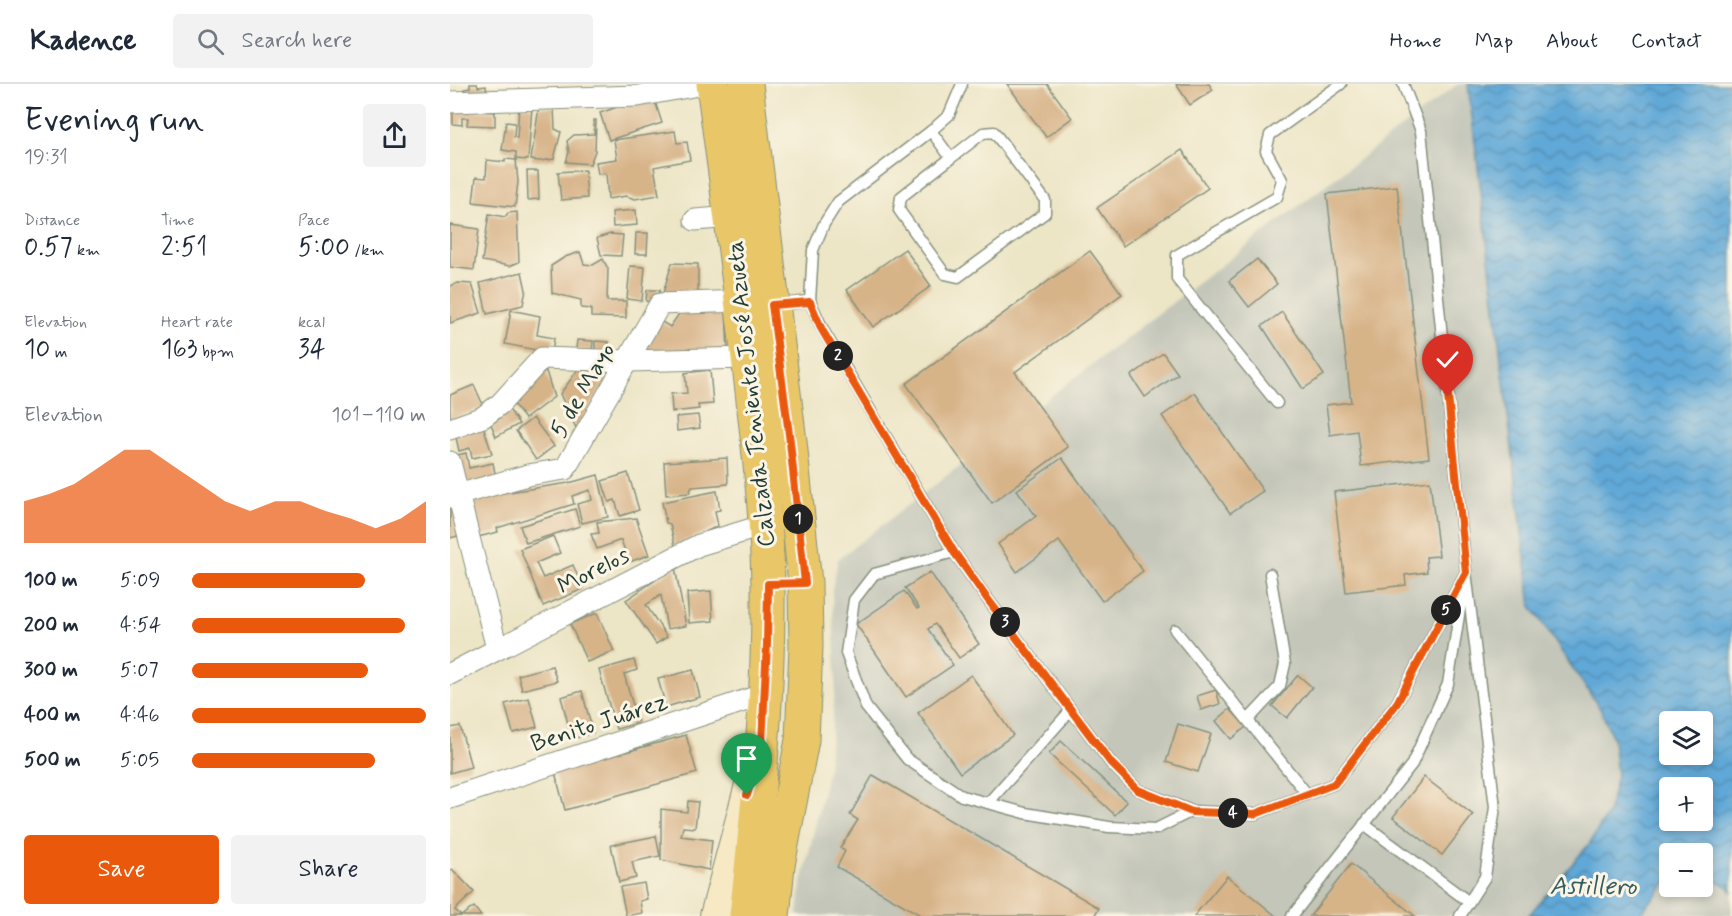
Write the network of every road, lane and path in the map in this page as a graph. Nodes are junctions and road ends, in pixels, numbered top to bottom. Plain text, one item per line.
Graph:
1 (452, 84) edge
2 (704, 84) edge
3 (712, 84) edge
4 (746, 84) edge
5 (962, 84) edge
6 (1341, 84) edge
7 (1403, 84) edge
8 (450, 92) edge
9 (450, 102) edge
10 (931, 131) junction
11 (951, 158) junction
12 (732, 217) junction
13 (695, 220) dead end
14 (810, 302) junction
15 (757, 303) junction
16 (748, 357) junction
17 (628, 361) junction
18 (1277, 403) dead end
19 (450, 429) edge
20 (450, 462) edge
21 (454, 495) edge
22 (765, 525) junction
23 (954, 552) junction
24 (1466, 572) junction
25 (1270, 574) dead end
26 (805, 583) junction
27 (768, 584) junction
28 (1175, 630) dead end
29 (497, 649) junction
30 (450, 674) edge
31 (765, 694) junction
32 (1071, 710) junction
33 (1248, 720) junction
34 (762, 744) junction
35 (1307, 794) junction
36 (450, 798) edge
37 (988, 803) junction
38 (1192, 812) junction
39 (1364, 824) junction
40 (1469, 902) junction
41 (774, 907) edge
42 (716, 916) edge
43 (746, 916) edge
44 (1292, 916) edge
45 (1460, 916) edge

1 - 8 street
2 - 9 street
3 - 12 main road, Calzada Teniente José Azueta
4 - 15 main road, Calzada Teniente José Azueta
5 - 10 lane
6 - 18 lane
7 - 24 lane
10 - 11 lane
10 - 14 lane
11 - 11 lane
12 - 13 street
12 - 15 main road, Calzada Teniente José Azueta
14 - 15 lane
14 - 23 lane
15 - 16 main road, Calzada Teniente José Azueta
15 - 17 street, 5 de Mayo
15 - 26 main road, Calzada Teniente José Azueta
16 - 17 street
16 - 22 main road, Calzada Teniente José Azueta
17 - 19 street
17 - 21 street, 5 de Mayo
20 - 21 street
21 - 29 street
22 - 27 main road, Calzada Teniente José Azueta
22 - 29 street, Morelos
23 - 32 lane
23 - 37 lane
24 - 35 lane
24 - 39 lane
24 - 40 lane
25 - 33 lane
26 - 27 main road
26 - 41 main road, Calzada Teniente José Azueta
27 - 31 main road, Calzada Teniente José Azueta
28 - 33 lane
29 - 30 street, Morelos
31 - 34 main road, Calzada Teniente José Azueta
31 - 36 street, Benito Juárez
32 - 37 lane
32 - 38 lane
33 - 35 lane
34 - 42 main road, Calzada Teniente José Azueta
34 - 43 main road
35 - 38 lane
37 - 38 lane
39 - 40 lane
39 - 44 lane
40 - 45 lane

